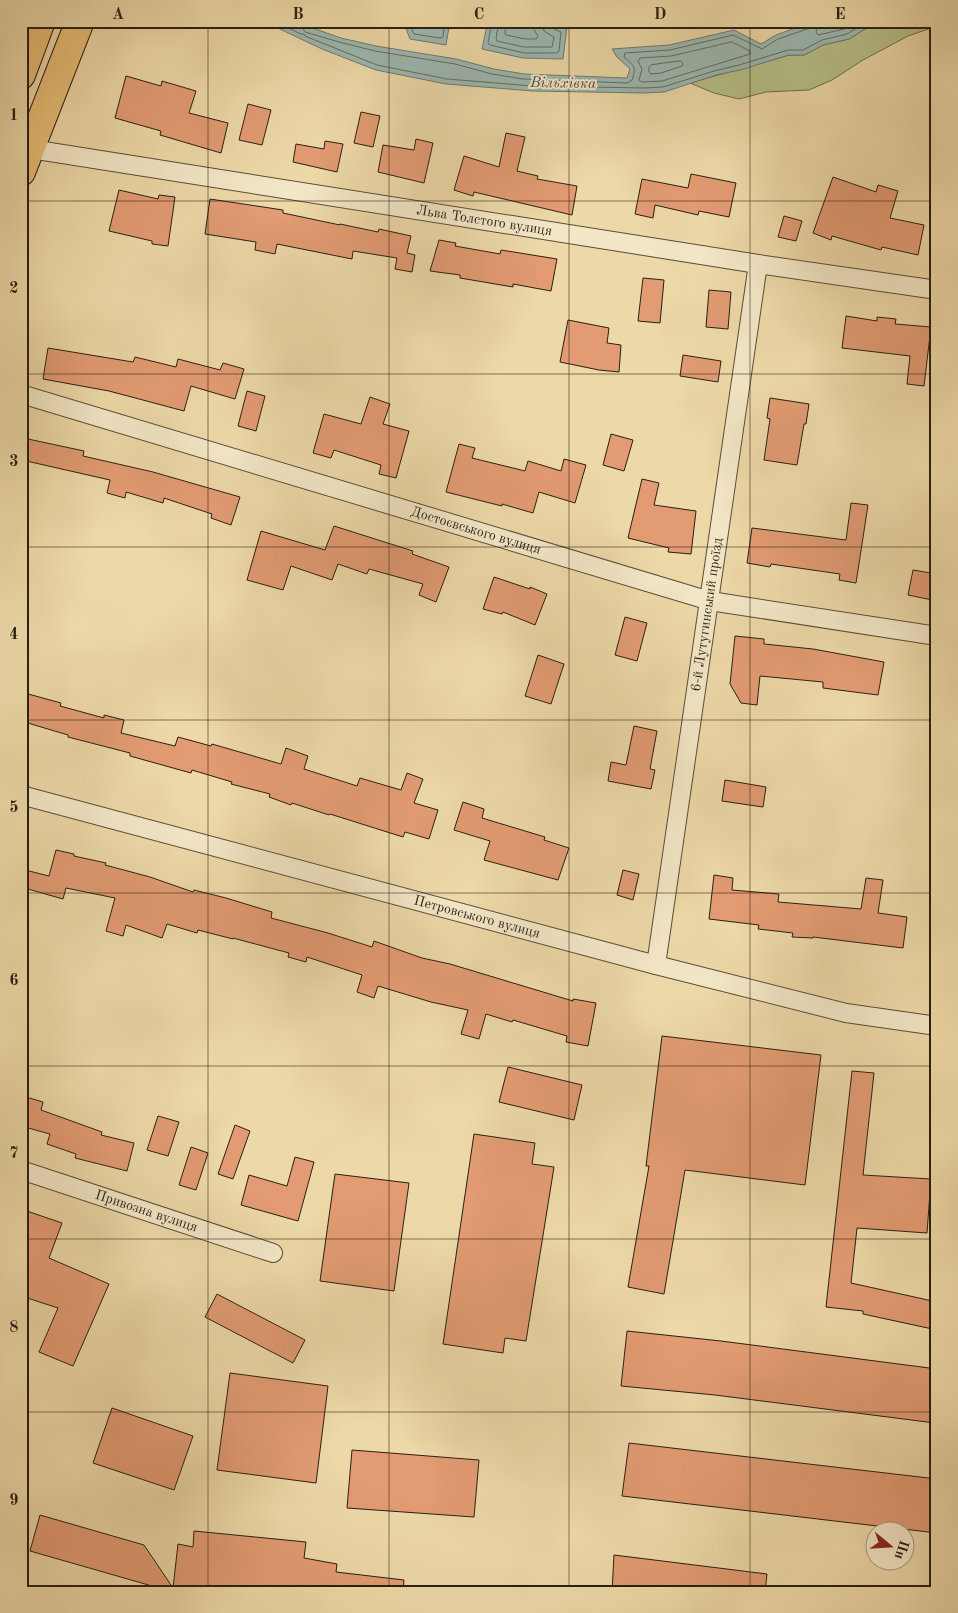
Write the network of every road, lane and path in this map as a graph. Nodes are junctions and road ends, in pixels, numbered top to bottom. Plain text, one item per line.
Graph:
1 (41, 21) edge
2 (80, 21) edge
3 (21, 75) edge
4 (26, 160) edge
5 (758, 264) junction
6 (937, 290) edge
7 (21, 394) edge
8 (710, 600) junction
9 (937, 636) edge
10 (21, 795) edge
11 (656, 965) junction
12 (937, 1026) edge
13 (21, 1170) edge
14 (273, 1253) dead end

1 - 3 main road
2 - 4 main road
4 - 5 street, Льва Толстого вулиця
5 - 6 street, Льва Толстого вулиця
5 - 8 street, 6-й Лутугинський проїзд
7 - 8 street, Достоєвського вулиця
8 - 9 street, Достоєвського вулиця
8 - 11 street, 6-й Лутугинський проїзд
10 - 11 street, Петровського вулиця
11 - 12 street, Петровського вулиця
13 - 14 street, Привозна вулиця

